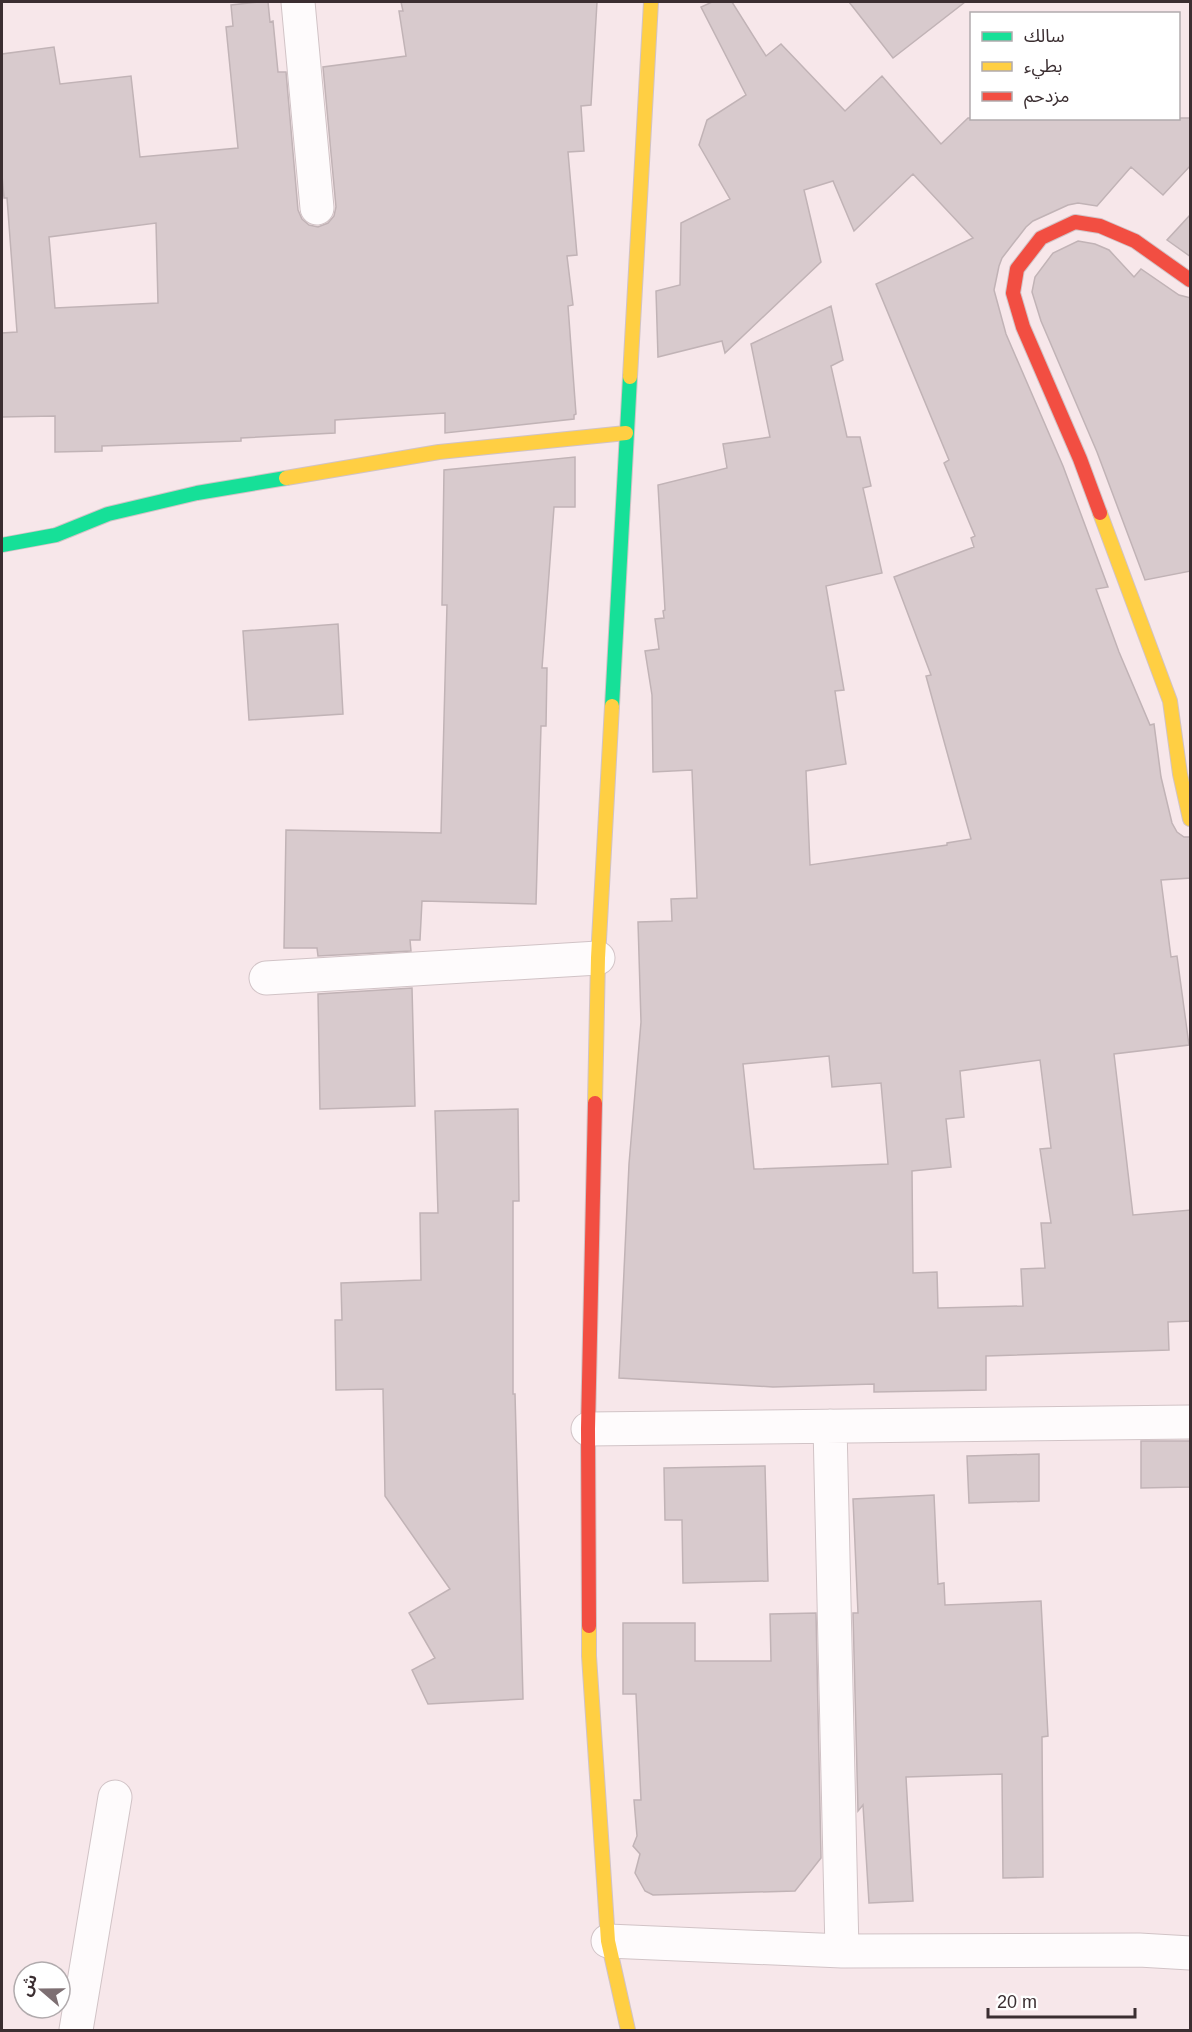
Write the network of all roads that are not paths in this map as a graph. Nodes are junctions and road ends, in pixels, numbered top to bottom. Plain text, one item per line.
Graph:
1 (298, 2) edge
2 (651, 2) edge
3 (316, 208) dead end
4 (1191, 280) edge
5 (626, 433) junction
6 (2, 545) edge
7 (1191, 819) edge
8 (598, 958) junction
9 (266, 978) dead end
10 (1191, 1422) edge
11 (830, 1426) junction
12 (588, 1429) junction
13 (115, 1797) dead end
14 (608, 1941) junction
15 (842, 1951) junction
16 (1191, 1953) edge
17 (76, 2031) edge
18 (628, 2031) edge

1 - 3 street
2 - 5 street
4 - 7 street
5 - 6 street
5 - 8 street
8 - 9 street
8 - 12 street
10 - 11 street
11 - 12 street
11 - 15 street
12 - 14 street
13 - 17 street
14 - 15 street
14 - 18 street
15 - 16 street

